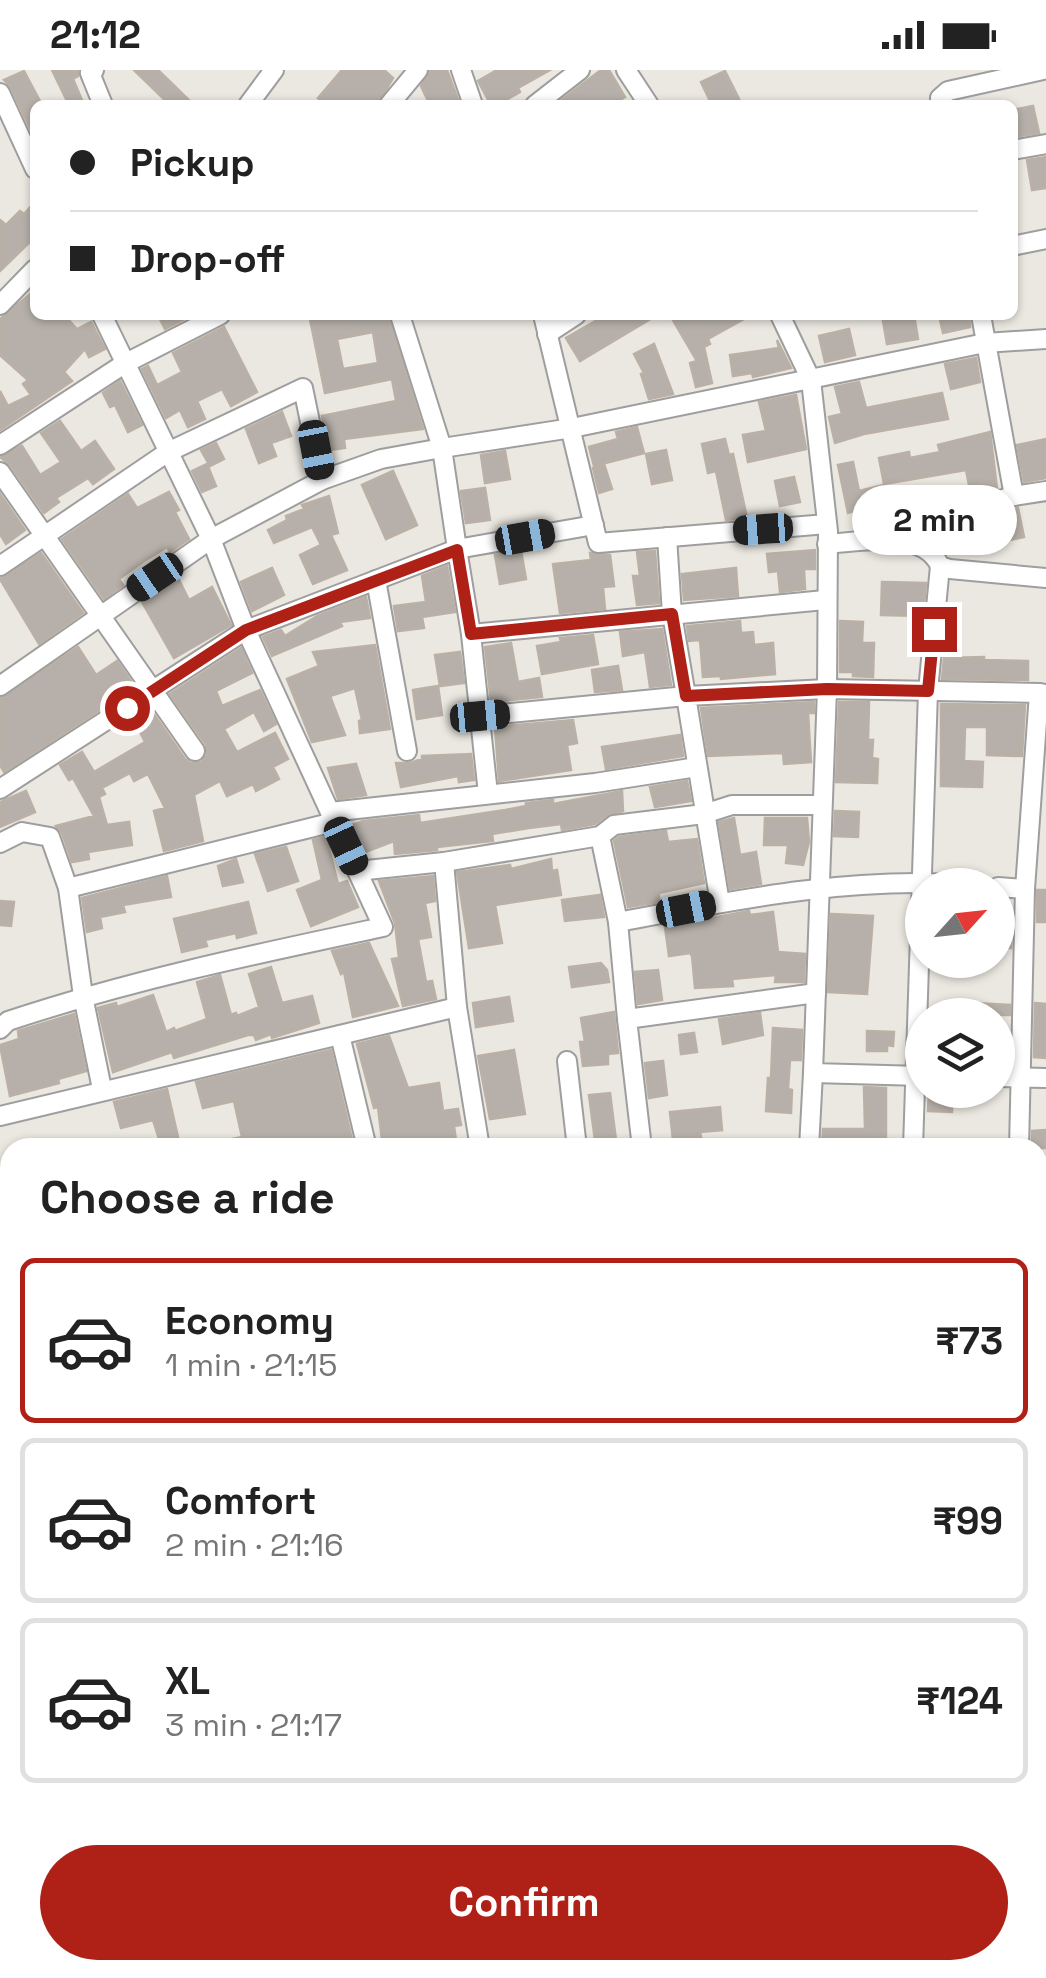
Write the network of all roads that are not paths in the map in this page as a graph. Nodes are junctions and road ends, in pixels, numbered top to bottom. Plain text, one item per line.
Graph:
1 (274, 70) edge
2 (418, 70) edge
3 (461, 70) edge
4 (580, 70) edge
5 (626, 70) edge
6 (1043, 70) edge
7 (91, 71) edge
8 (990, 76) edge
9 (0, 92) edge
10 (101, 100) edge
11 (252, 100) edge
12 (392, 100) edge
13 (471, 100) edge
14 (541, 100) edge
15 (645, 100) edge
16 (940, 100) edge
17 (1046, 144) edge
18 (1018, 149) edge
19 (30, 158) edge
20 (1046, 239) edge
21 (1018, 245) edge
22 (30, 274) edge
23 (0, 305) edge
24 (104, 320) edge
25 (210, 320) edge
26 (402, 320) edge
27 (543, 320) edge
28 (568, 320) edge
29 (782, 320) edge
30 (983, 320) edge
31 (547, 334) junction
32 (1046, 338) edge
33 (986, 344) junction
34 (124, 364) junction
35 (811, 380) junction
36 (572, 428) junction
37 (0, 446) edge
38 (442, 448) junction
39 (168, 452) junction
40 (0, 472) edge
41 (322, 480) junction
42 (1046, 491) edge
43 (1014, 496) junction
44 (594, 525) junction
45 (827, 534) junction
46 (910, 534) junction
47 (44, 536) junction
48 (667, 537) junction
49 (211, 540) junction
50 (457, 550) junction
51 (0, 566) edge
52 (940, 566) junction
53 (1046, 578) edge
54 (376, 580) junction
55 (825, 600) junction
56 (672, 614) junction
57 (100, 615) junction
58 (246, 630) junction
59 (471, 634) junction
60 (0, 686) edge
61 (827, 689) junction
62 (155, 690) junction
63 (928, 691) junction
64 (1042, 694) edge
65 (686, 696) junction
66 (480, 716) junction
67 (195, 750) dead end
68 (407, 751) dead end
69 (697, 767) junction
70 (0, 789) edge
71 (488, 794) junction
72 (822, 805) junction
73 (704, 814) junction
74 (332, 817) junction
75 (600, 836) junction
76 (0, 843) edge
77 (444, 862) junction
78 (922, 868) edge
79 (357, 871) junction
80 (905, 883) edge
81 (68, 888) junction
82 (821, 888) junction
83 (1015, 888) edge
84 (1024, 889) junction
85 (720, 902) junction
86 (618, 922) junction
87 (816, 993) junction
88 (82, 996) junction
89 (458, 1007) junction
90 (627, 1019) junction
91 (0, 1029) edge
92 (340, 1035) junction
93 (567, 1061) dead end
94 (813, 1073) junction
95 (905, 1076) edge
96 (1015, 1078) edge
97 (1022, 1078) junction
98 (1046, 1078) edge
99 (102, 1090) junction
100 (917, 1108) edge
101 (0, 1116) edge
102 (365, 1138) edge
103 (478, 1138) edge
104 (576, 1138) edge
105 (641, 1138) edge
106 (810, 1138) edge
107 (915, 1138) edge
108 (1019, 1138) edge

1 - 11 street
2 - 12 street
3 - 13 street
4 - 14 street
5 - 15 street
6 - 8 street
7 - 10 street
8 - 16 street
9 - 19 street
17 - 18 street
20 - 21 street
22 - 23 street
24 - 34 street
25 - 34 street
26 - 38 street
27 - 31 street
28 - 31 street
29 - 35 street
30 - 33 street
31 - 36 street
32 - 33 street
33 - 35 street
33 - 43 street
34 - 37 street
34 - 39 street
35 - 36 street
35 - 45 street
36 - 38 street
36 - 44 street
38 - 41 street
38 - 50 street
39 - 41 street
39 - 47 street
39 - 49 street
40 - 47 street
41 - 49 street
42 - 43 street
43 - 46 street
44 - 48 street
44 - 50 street
45 - 46 street
45 - 48 street
45 - 55 street
46 - 52 street
47 - 51 street
47 - 57 street
48 - 56 street
49 - 57 street
49 - 58 street
50 - 54 street
50 - 59 street
52 - 53 street
52 - 63 street
54 - 58 street
54 - 68 street
55 - 56 street
55 - 61 street
56 - 59 street
56 - 65 street
57 - 60 street
57 - 62 street
58 - 62 street
58 - 74 street
59 - 66 street
61 - 63 street
61 - 65 street
61 - 72 street
62 - 67 street
62 - 70 street
63 - 64 street
63 - 78 street
64 - 84 street
65 - 66 street
65 - 69 street
66 - 71 street
69 - 71 street
69 - 73 street
71 - 74 street
72 - 73 street
72 - 82 street
73 - 75 street
73 - 85 street
74 - 79 street
74 - 81 street
75 - 77 street
75 - 86 street
76 - 81 street
77 - 79 street
77 - 89 street
79 - 88 street
80 - 82 street
81 - 88 street
82 - 85 street
82 - 87 street
83 - 84 street
84 - 97 street
85 - 86 street
86 - 90 street
87 - 90 street
87 - 94 street
88 - 91 street
88 - 99 street
89 - 92 street
89 - 103 street
90 - 105 street
92 - 99 street
92 - 102 street
93 - 104 street
94 - 95 street
94 - 106 street
96 - 97 street
97 - 98 street
97 - 108 street
99 - 101 street
100 - 107 street

